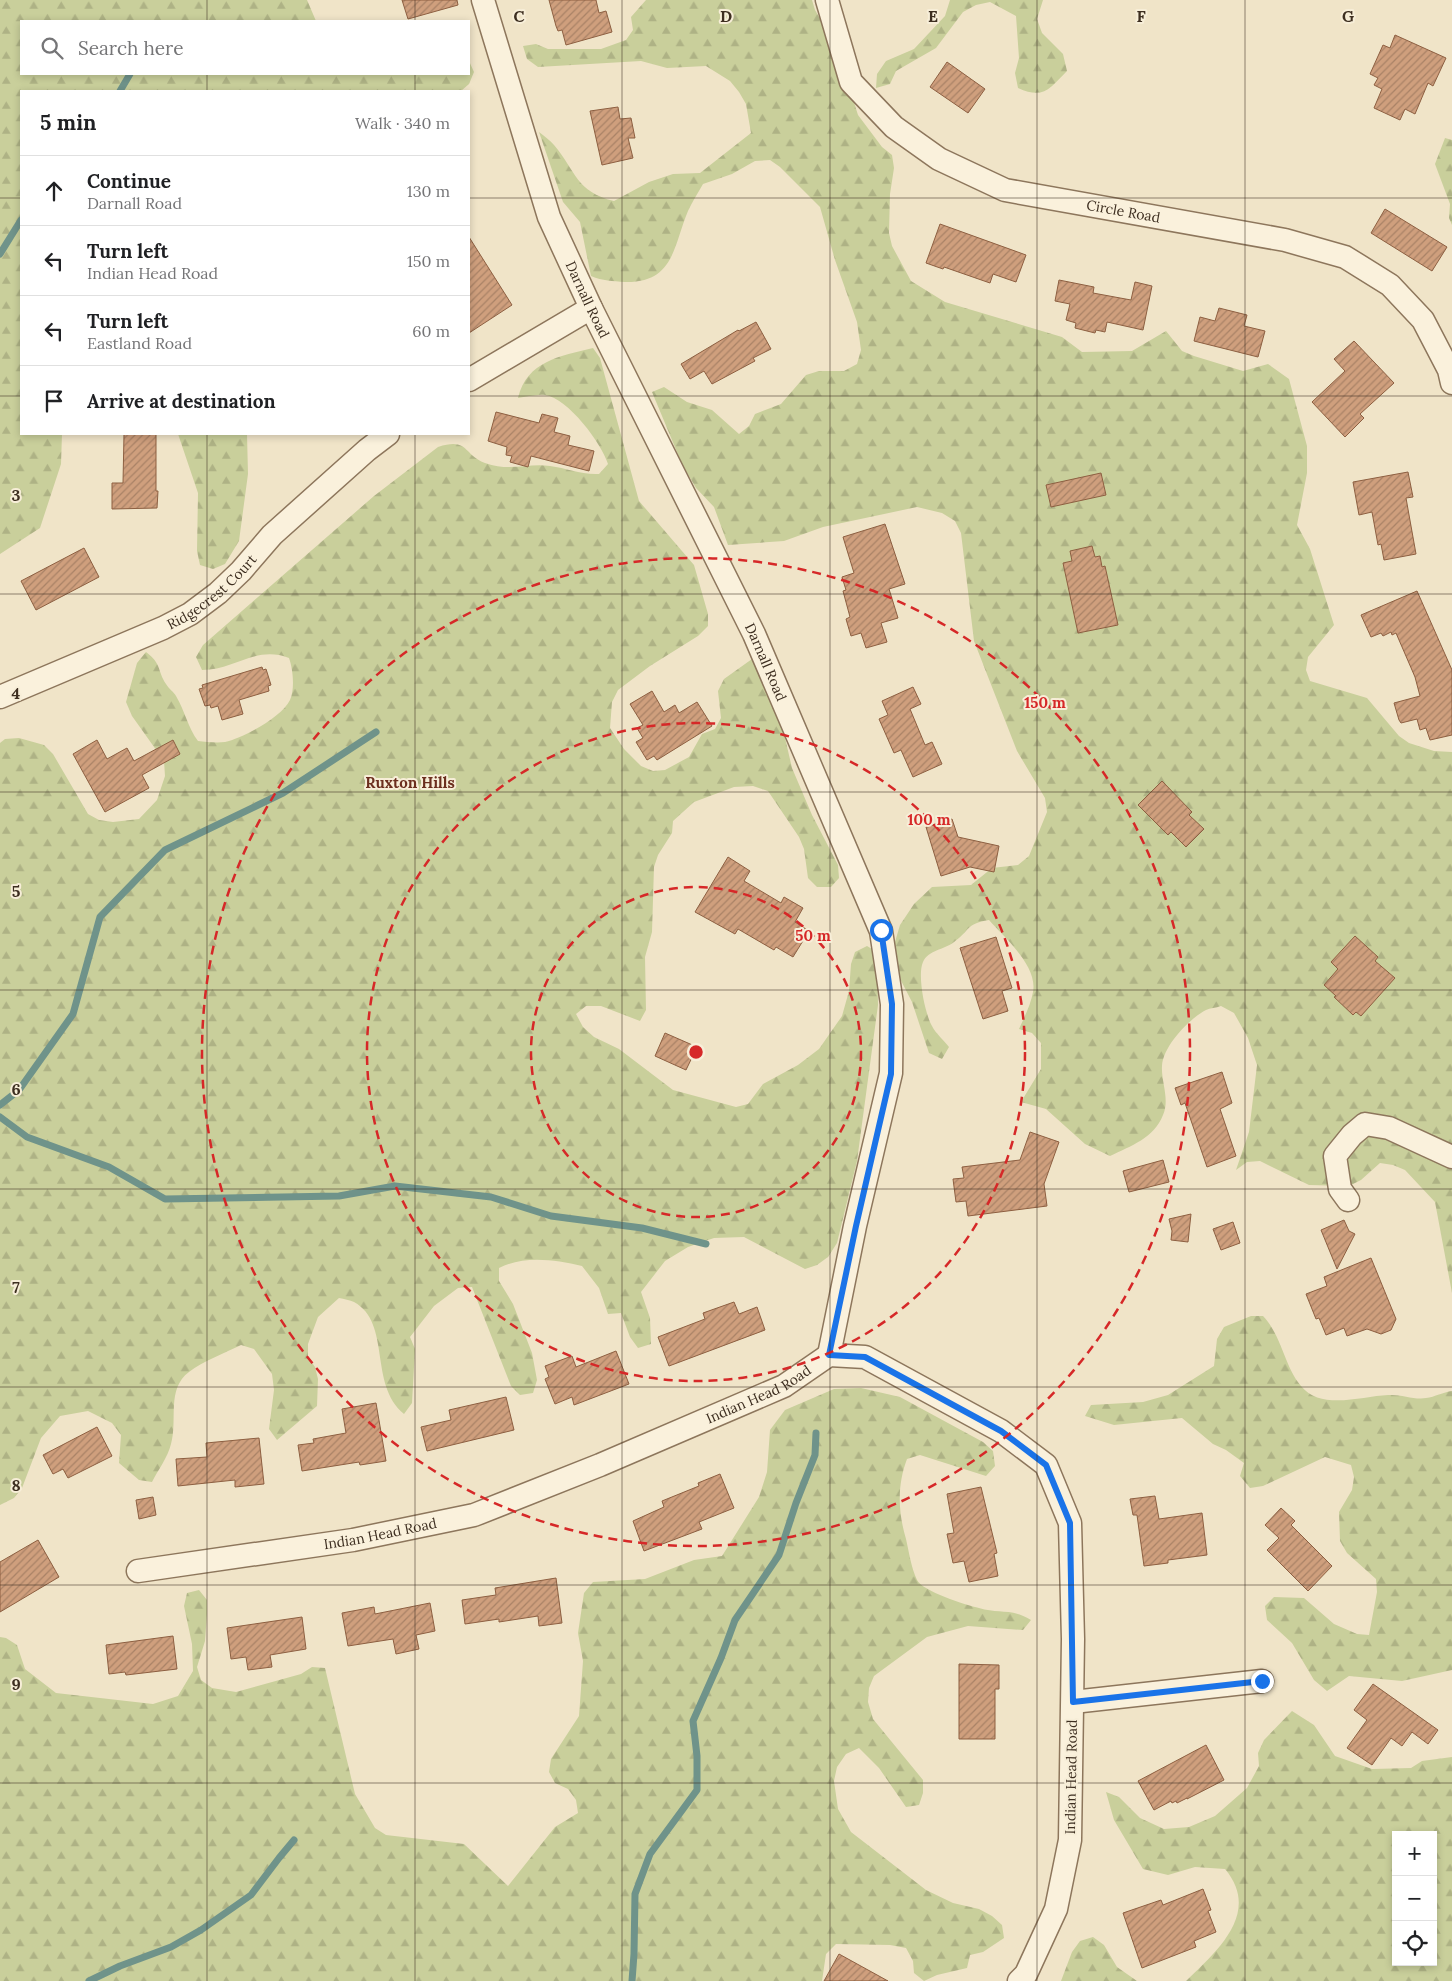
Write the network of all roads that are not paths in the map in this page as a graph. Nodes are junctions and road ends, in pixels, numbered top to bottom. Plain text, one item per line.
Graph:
1 (484, 0) edge
2 (827, 0) edge
3 (591, 308) junction
4 (470, 379) edge
5 (1452, 383) edge
6 (387, 435) edge
7 (0, 697) edge
8 (1452, 1157) edge
9 (1348, 1200) dead end
10 (829, 1355) junction
11 (138, 1571) dead end
12 (1262, 1681) dead end
13 (1073, 1702) junction
14 (1019, 1981) edge

1 - 3 street, Darnall Road
2 - 5 street, Circle Road
3 - 4 street
3 - 10 street, Darnall Road
6 - 7 street, Ridgecrest Court
8 - 9 street
10 - 11 street, Indian Head Road
10 - 13 street, Indian Head Road
12 - 13 street
13 - 14 street, Indian Head Road

